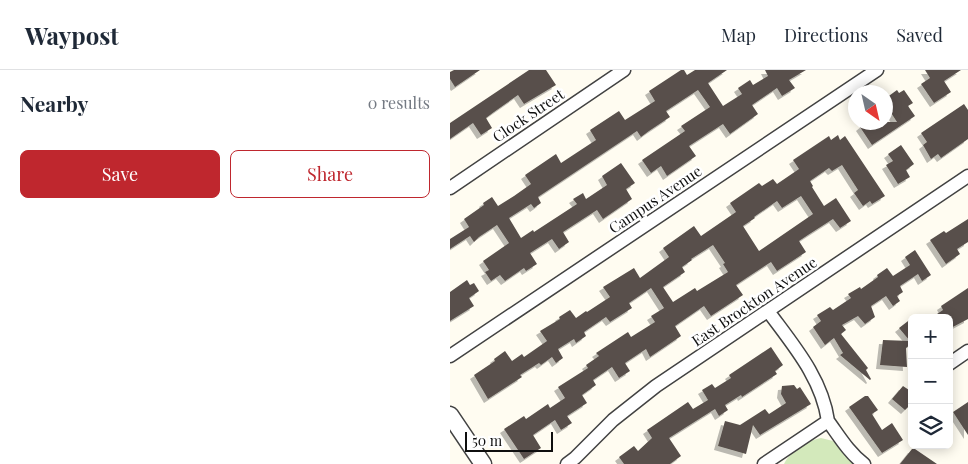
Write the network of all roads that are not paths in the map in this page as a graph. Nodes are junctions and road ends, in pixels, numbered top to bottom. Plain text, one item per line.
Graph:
1 (624, 70) edge
2 (877, 70) edge
3 (968, 176) edge
4 (450, 188) edge
5 (768, 311) junction
6 (968, 351) edge
7 (450, 356) edge
8 (953, 361) edge
9 (450, 416) edge
10 (828, 421) junction
11 (483, 464) edge
12 (567, 464) edge
13 (764, 464) edge
14 (864, 464) edge

1 - 4 street, Clock Street
2 - 7 street, Campus Avenue
3 - 5 street, East Brockton Avenue
5 - 10 street
5 - 12 street, East Brockton Avenue
6 - 8 street
9 - 11 street
10 - 13 street
10 - 14 street

